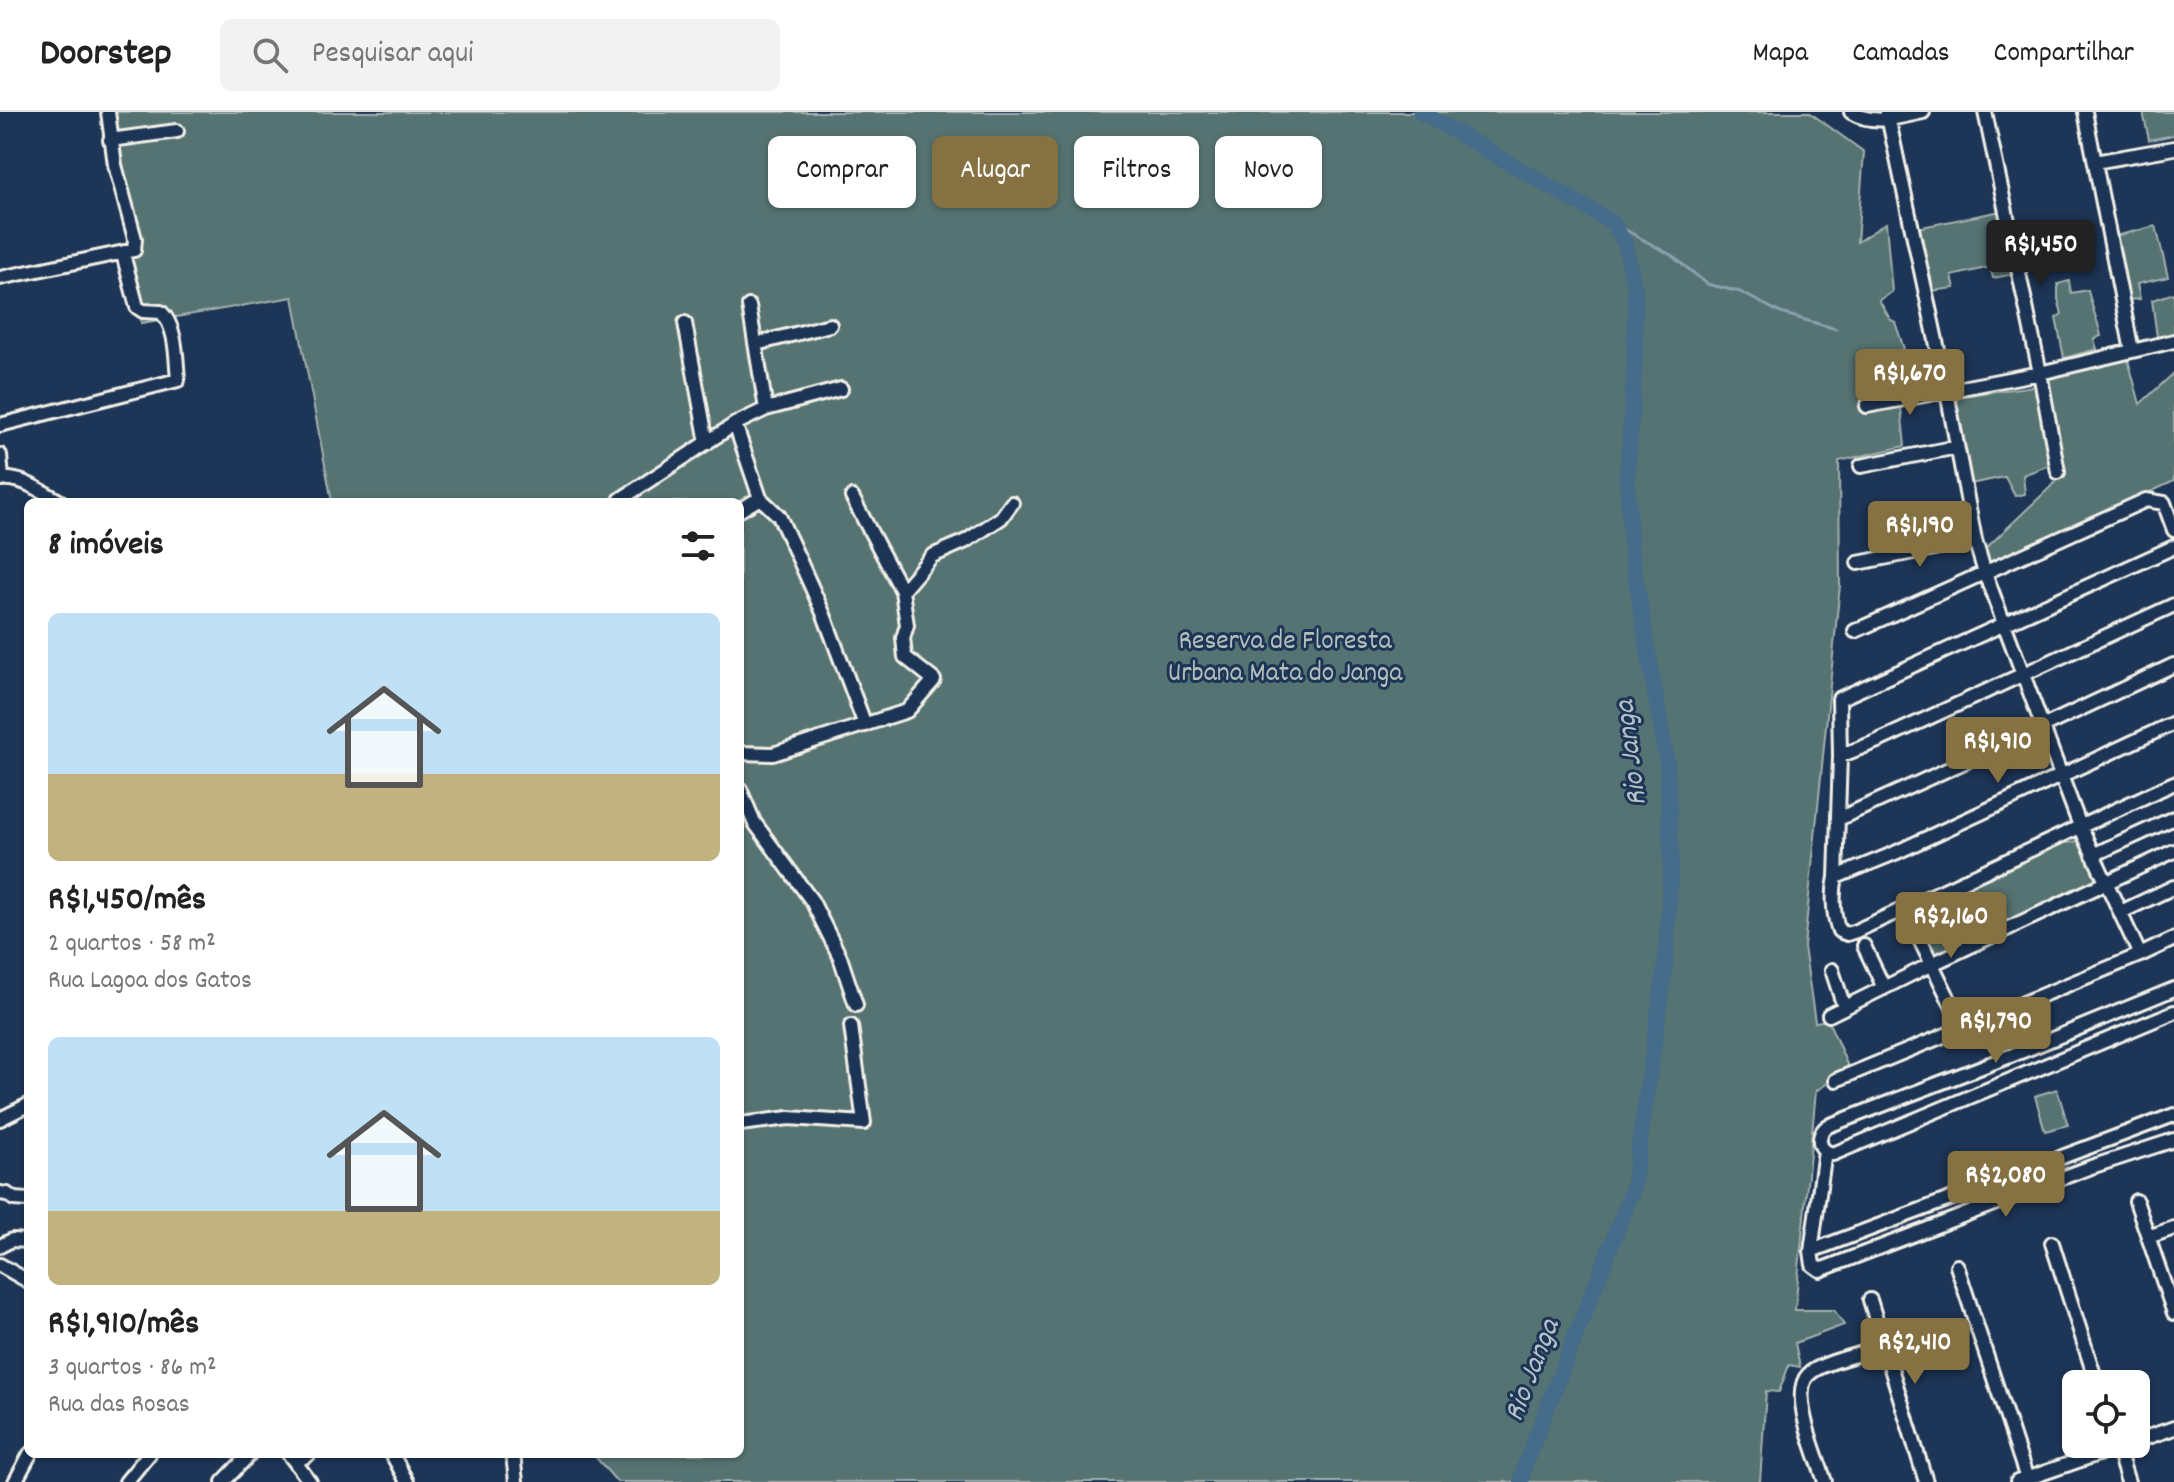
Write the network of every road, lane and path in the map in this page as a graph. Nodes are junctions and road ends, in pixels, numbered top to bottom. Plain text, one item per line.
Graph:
1 (108, 112) edge
2 (1851, 112) edge
3 (1923, 112) edge
4 (1985, 112) edge
5 (2085, 112) edge
6 (1888, 116) edge
7 (177, 131) dead end
8 (110, 140) junction
9 (2174, 148) edge
10 (2095, 162) junction
11 (123, 254) junction
12 (0, 278) edge
13 (749, 306) dead end
14 (685, 323) dead end
15 (830, 325) dead end
16 (2174, 341) edge
17 (756, 344) junction
18 (2132, 351) junction
19 (2040, 373) junction
20 (841, 389) dead end
21 (1947, 392) junction
22 (1867, 406) dead end
23 (766, 409) junction
24 (735, 424) junction
25 (0, 425) edge
26 (707, 443) junction
27 (1957, 447) junction
28 (0, 455) edge
29 (1861, 466) dead end
30 (2058, 472) dead end
31 (1, 478) edge
32 (852, 497) dead end
33 (54, 498) edge
34 (623, 498) edge
35 (760, 498) junction
36 (1012, 503) dead end
37 (744, 508) edge
38 (2174, 530) edge
39 (1975, 540) junction
40 (2174, 547) edge
41 (1858, 563) dead end
42 (1985, 573) junction
43 (902, 591) junction
44 (2174, 605) edge
45 (2003, 625) junction
46 (1855, 631) dead end
47 (2174, 665) edge
48 (2022, 676) junction
49 (2174, 723) edge
50 (865, 725) junction
51 (2042, 727) junction
52 (744, 753) edge
53 (1840, 756) junction
54 (2060, 776) junction
55 (2174, 783) edge
56 (744, 798) edge
57 (2174, 818) edge
58 (1838, 819) junction
59 (2080, 826) junction
60 (2174, 851) edge
61 (2093, 855) junction
62 (1836, 877) junction
63 (2106, 882) junction
64 (2174, 887) edge
65 (1905, 909) junction
66 (2121, 912) junction
67 (2174, 939) edge
68 (1864, 946) dead end
69 (2140, 955) junction
70 (1932, 964) junction
71 (1832, 970) dead end
72 (1884, 988) junction
73 (2174, 989) edge
74 (856, 1005) dead end
75 (1844, 1007) junction
76 (2174, 1012) edge
77 (1829, 1015) dead end
78 (851, 1026) dead end
79 (1963, 1028) junction
80 (2013, 1055) junction
81 (2021, 1074) junction
82 (1836, 1080) dead end
83 (24, 1107) edge
84 (2174, 1115) edge
85 (0, 1119) edge
86 (744, 1124) edge
87 (2174, 1140) edge
88 (2085, 1148) junction
89 (1829, 1152) junction
90 (2091, 1167) junction
91 (0, 1193) edge
92 (24, 1200) edge
93 (2136, 1201) dead end
94 (1928, 1206) junction
95 (1936, 1226) junction
96 (2174, 1228) edge
97 (2148, 1237) junction
98 (24, 1241) edge
99 (2052, 1243) dead end
100 (0, 1246) edge
101 (1811, 1251) junction
102 (0, 1265) edge
103 (1957, 1266) dead end
104 (24, 1279) edge
105 (1870, 1300) dead end
106 (2174, 1313) edge
107 (1884, 1347) junction
108 (2093, 1370) edge
109 (2174, 1428) edge
110 (2150, 1436) edge
111 (28, 1458) edge
112 (146, 1458) edge
113 (246, 1458) edge
114 (292, 1458) edge
115 (394, 1458) edge
116 (513, 1458) edge
117 (2085, 1458) edge
118 (2123, 1458) edge
119 (2024, 1481) edge
120 (15, 1482) edge
121 (126, 1482) edge
122 (223, 1482) edge
123 (310, 1482) edge
124 (407, 1482) edge
125 (516, 1482) edge
126 (1825, 1482) edge
127 (1926, 1482) edge
128 (2128, 1482) edge

1 - 8 street
2 - 6 street
3 - 6 street
4 - 19 street
5 - 10 street
6 - 21 street
7 - 8 street
8 - 11 street
9 - 10 street
10 - 18 street
11 - 12 street
11 - 25 street
13 - 17 street
14 - 26 street
15 - 17 street
16 - 18 street
17 - 23 street
18 - 19 street
19 - 21 street
19 - 30 street
20 - 23 street
21 - 22 street
21 - 27 street
23 - 24 street
24 - 26 street
24 - 35 street
26 - 34 street
27 - 29 street
27 - 39 street
28 - 31 street
31 - 33 street
32 - 43 street
35 - 37 street
35 - 50 street
36 - 43 street
38 - 42 street
39 - 41 street
39 - 42 street
40 - 45 street
42 - 45 street
42 - 46 street
43 - 50 street
44 - 48 street
45 - 48 street
45 - 53 street
47 - 51 street
48 - 51 street
48 - 53 street
49 - 54 street
50 - 52 street
51 - 54 street
51 - 58 street
53 - 58 street
54 - 59 street
54 - 62 street
55 - 59 street
56 - 74 street
57 - 61 street
58 - 62 street
59 - 61 street
59 - 65 street
60 - 63 street
61 - 63 street
62 - 65 street
63 - 66 street
63 - 70 street
64 - 66 street
65 - 70 street
66 - 69 street
67 - 69 street
68 - 72 street
69 - 79 street
70 - 72 street
70 - 79 street
71 - 75 street
72 - 75 street
73 - 80 street
75 - 77 street
76 - 81 street
78 - 86 street
79 - 82 street
80 - 81 street
80 - 89 street
81 - 89 street
83 - 85 street
84 - 88 street
87 - 90 street
88 - 90 street
88 - 94 street
89 - 101 street
90 - 95 street
91 - 92 street
93 - 97 street
94 - 95 street
94 - 101 street
95 - 101 street
96 - 97 street
97 - 106 street
98 - 100 street
99 - 108 street
102 - 104 street
103 - 119 street
105 - 107 street
107 - 126 street
107 - 127 street
109 - 110 street
111 - 120 street
112 - 121 street
113 - 122 street
114 - 123 street
115 - 124 street
116 - 125 street
117 - 119 street
118 - 128 street

